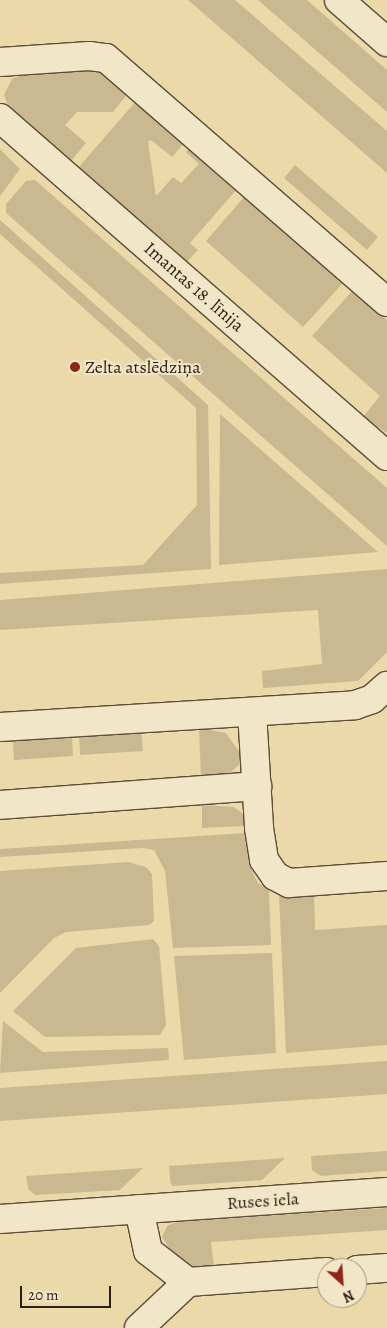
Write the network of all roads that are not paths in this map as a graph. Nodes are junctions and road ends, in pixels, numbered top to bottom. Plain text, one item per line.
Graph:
1 (339, 0) edge
2 (387, 42) edge
3 (0, 62) edge
4 (0, 118) edge
5 (387, 302) edge
6 (387, 456) edge
7 (387, 686) edge
8 (252, 712) junction
9 (0, 727) edge
10 (257, 786) junction
11 (0, 805) edge
12 (387, 876) edge
13 (387, 1192) edge
14 (139, 1209) junction
15 (0, 1219) edge
16 (387, 1268) edge
17 (367, 1269) edge
18 (317, 1273) edge
19 (188, 1282) junction
20 (139, 1328) edge

1 - 2 street
3 - 5 street
4 - 6 street, Imantas 18. līnija
7 - 8 street
8 - 9 street
8 - 10 street
10 - 11 street
10 - 12 street
13 - 14 street, Ruses iela
14 - 15 street, Ruses iela
14 - 19 street
16 - 17 street
18 - 19 street
19 - 20 street

